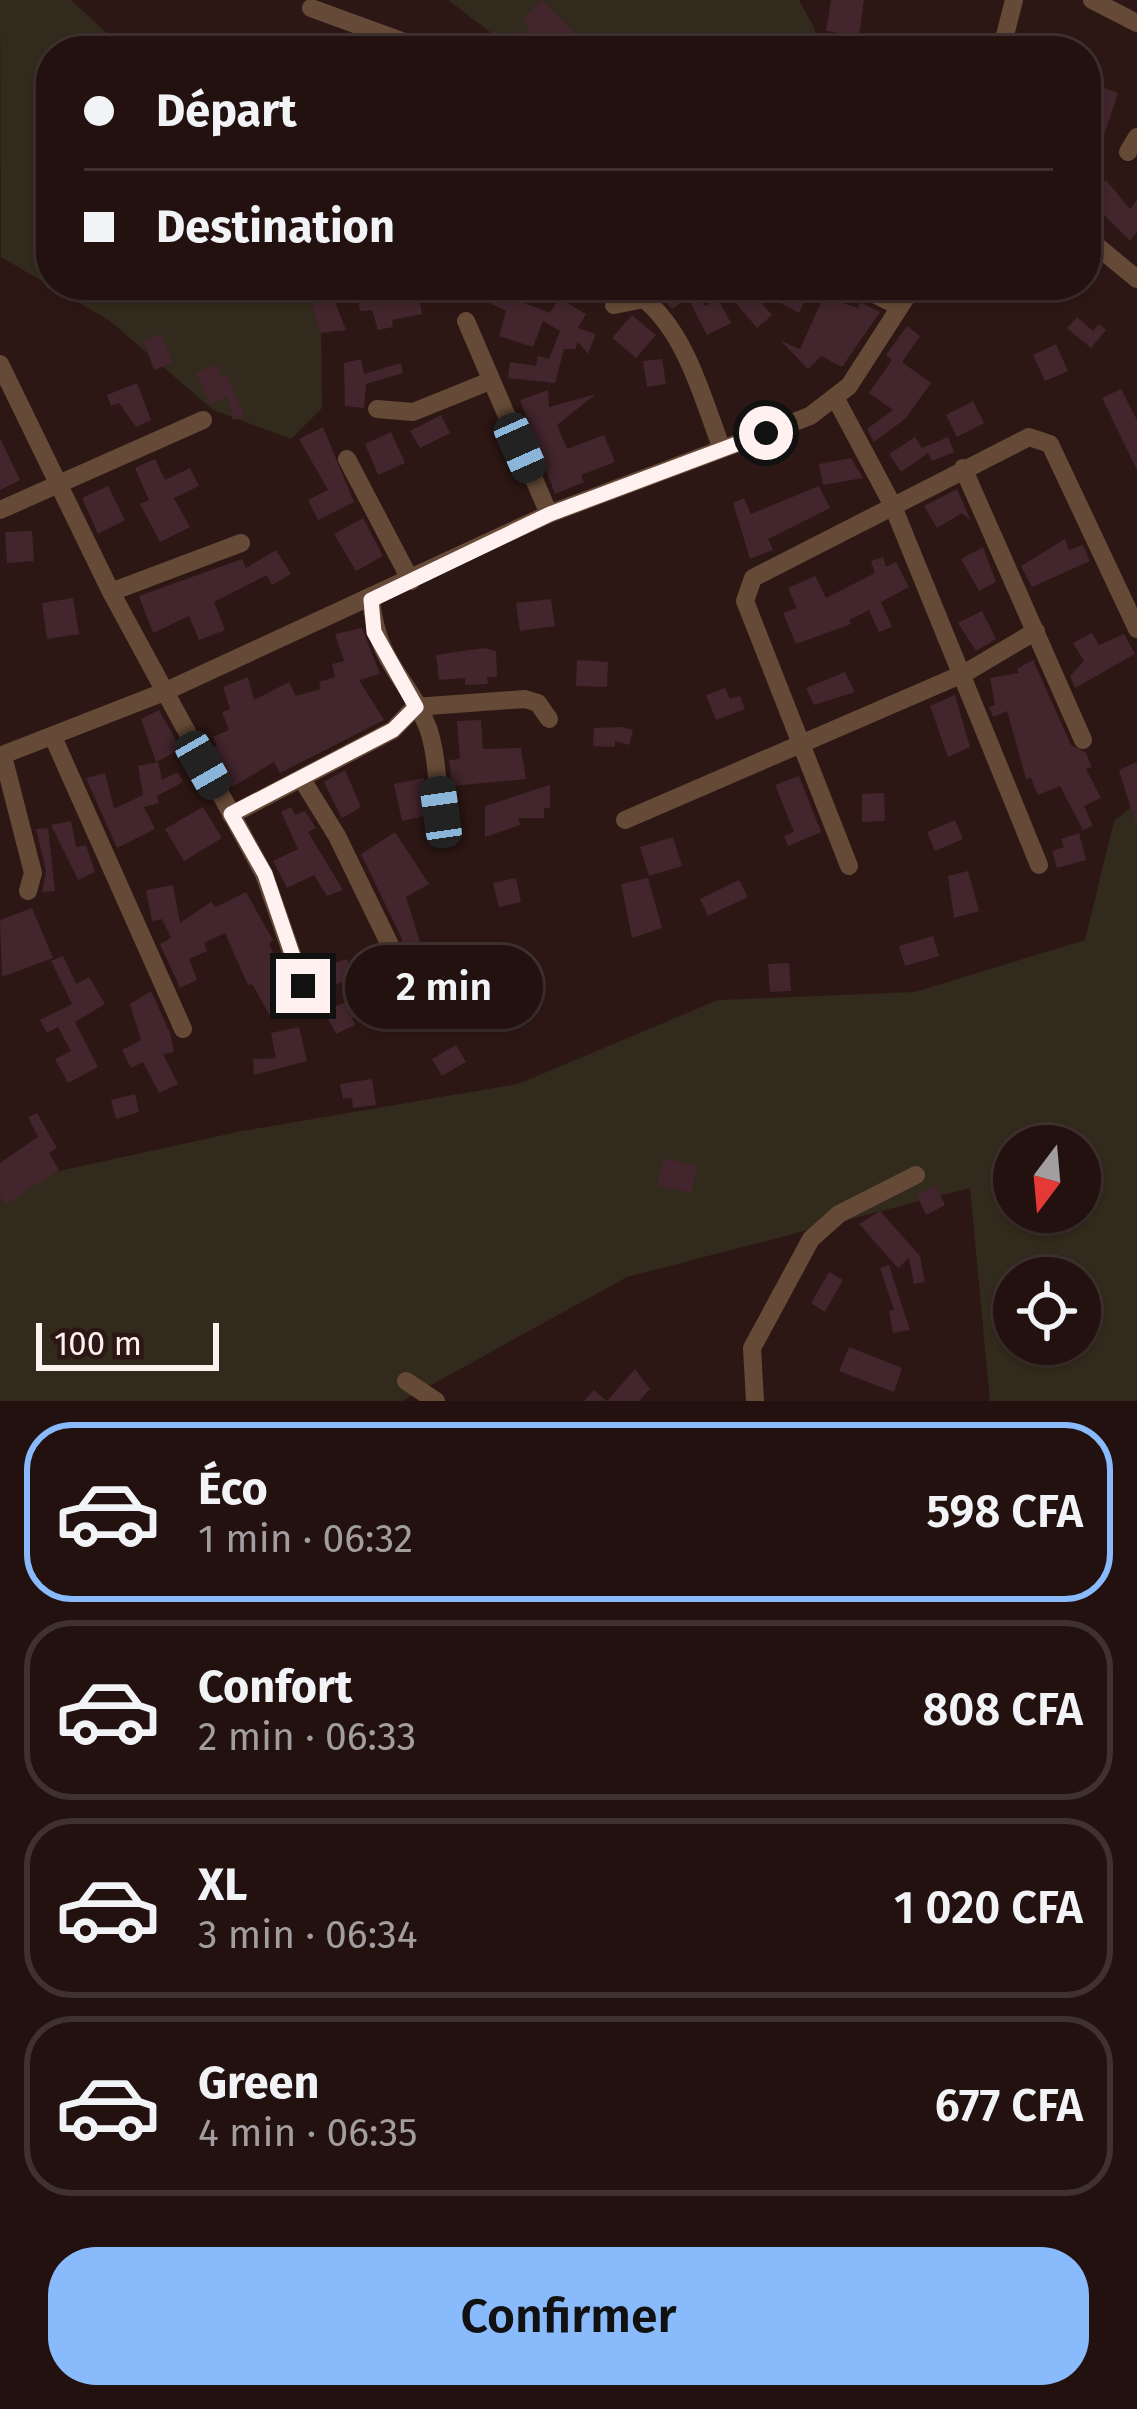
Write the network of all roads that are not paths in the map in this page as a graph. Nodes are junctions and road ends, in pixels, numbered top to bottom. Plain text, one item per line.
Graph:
1 (1014, 0) edge
2 (1092, 0) edge
3 (311, 8) dead end
4 (1137, 22) edge
5 (388, 36) edge
6 (1005, 36) edge
7 (1101, 249) edge
8 (1137, 278) edge
9 (639, 300) edge
10 (645, 300) edge
11 (886, 300) edge
12 (904, 300) edge
13 (614, 305) dead end
14 (900, 307) junction
15 (466, 321) dead end
16 (1, 370) edge
17 (490, 382) junction
18 (837, 401) junction
19 (377, 409) dead end
20 (202, 420) dead end
21 (722, 449) junction
22 (347, 459) dead end
23 (963, 468) junction
24 (58, 487) junction
25 (892, 503) junction
26 (0, 510) edge
27 (550, 514) junction
28 (242, 542) dead end
29 (411, 581) junction
30 (111, 592) junction
31 (371, 600) junction
32 (1137, 629) edge
33 (1036, 631) junction
34 (965, 673) junction
35 (164, 692) junction
36 (416, 707) junction
37 (549, 719) dead end
38 (53, 737) junction
39 (1083, 740) dead end
40 (802, 741) junction
41 (1, 756) edge
42 (303, 781) junction
43 (441, 812) dead end
44 (231, 814) junction
45 (626, 820) dead end
46 (1039, 865) dead end
47 (849, 866) dead end
48 (28, 891) dead end
49 (389, 945) dead end
50 (303, 986) dead end
51 (182, 1029) dead end
52 (916, 1175) dead end
53 (406, 1381) dead end
54 (436, 1401) edge
55 (755, 1401) edge

1 - 6 street
2 - 4 street
3 - 5 street
7 - 8 street
9 - 13 street
10 - 21 street
11 - 14 street
12 - 14 street
14 - 18 street
15 - 17 street
16 - 24 street
17 - 19 street
17 - 27 street
18 - 21 street
18 - 25 street
20 - 24 street
21 - 27 street
22 - 29 street
23 - 25 street
23 - 32 street
23 - 33 street
24 - 26 street
24 - 30 street
25 - 34 street
25 - 40 street
27 - 29 street
28 - 30 street
29 - 31 street
30 - 35 street
31 - 35 street
31 - 36 street
33 - 34 street
33 - 39 street
34 - 40 street
34 - 46 street
35 - 38 street
35 - 44 street
36 - 37 street
36 - 42 street
36 - 43 street
38 - 41 street
38 - 51 street
40 - 45 street
40 - 47 street
41 - 48 street
42 - 44 street
42 - 49 street
44 - 50 street
52 - 55 street
53 - 54 street

